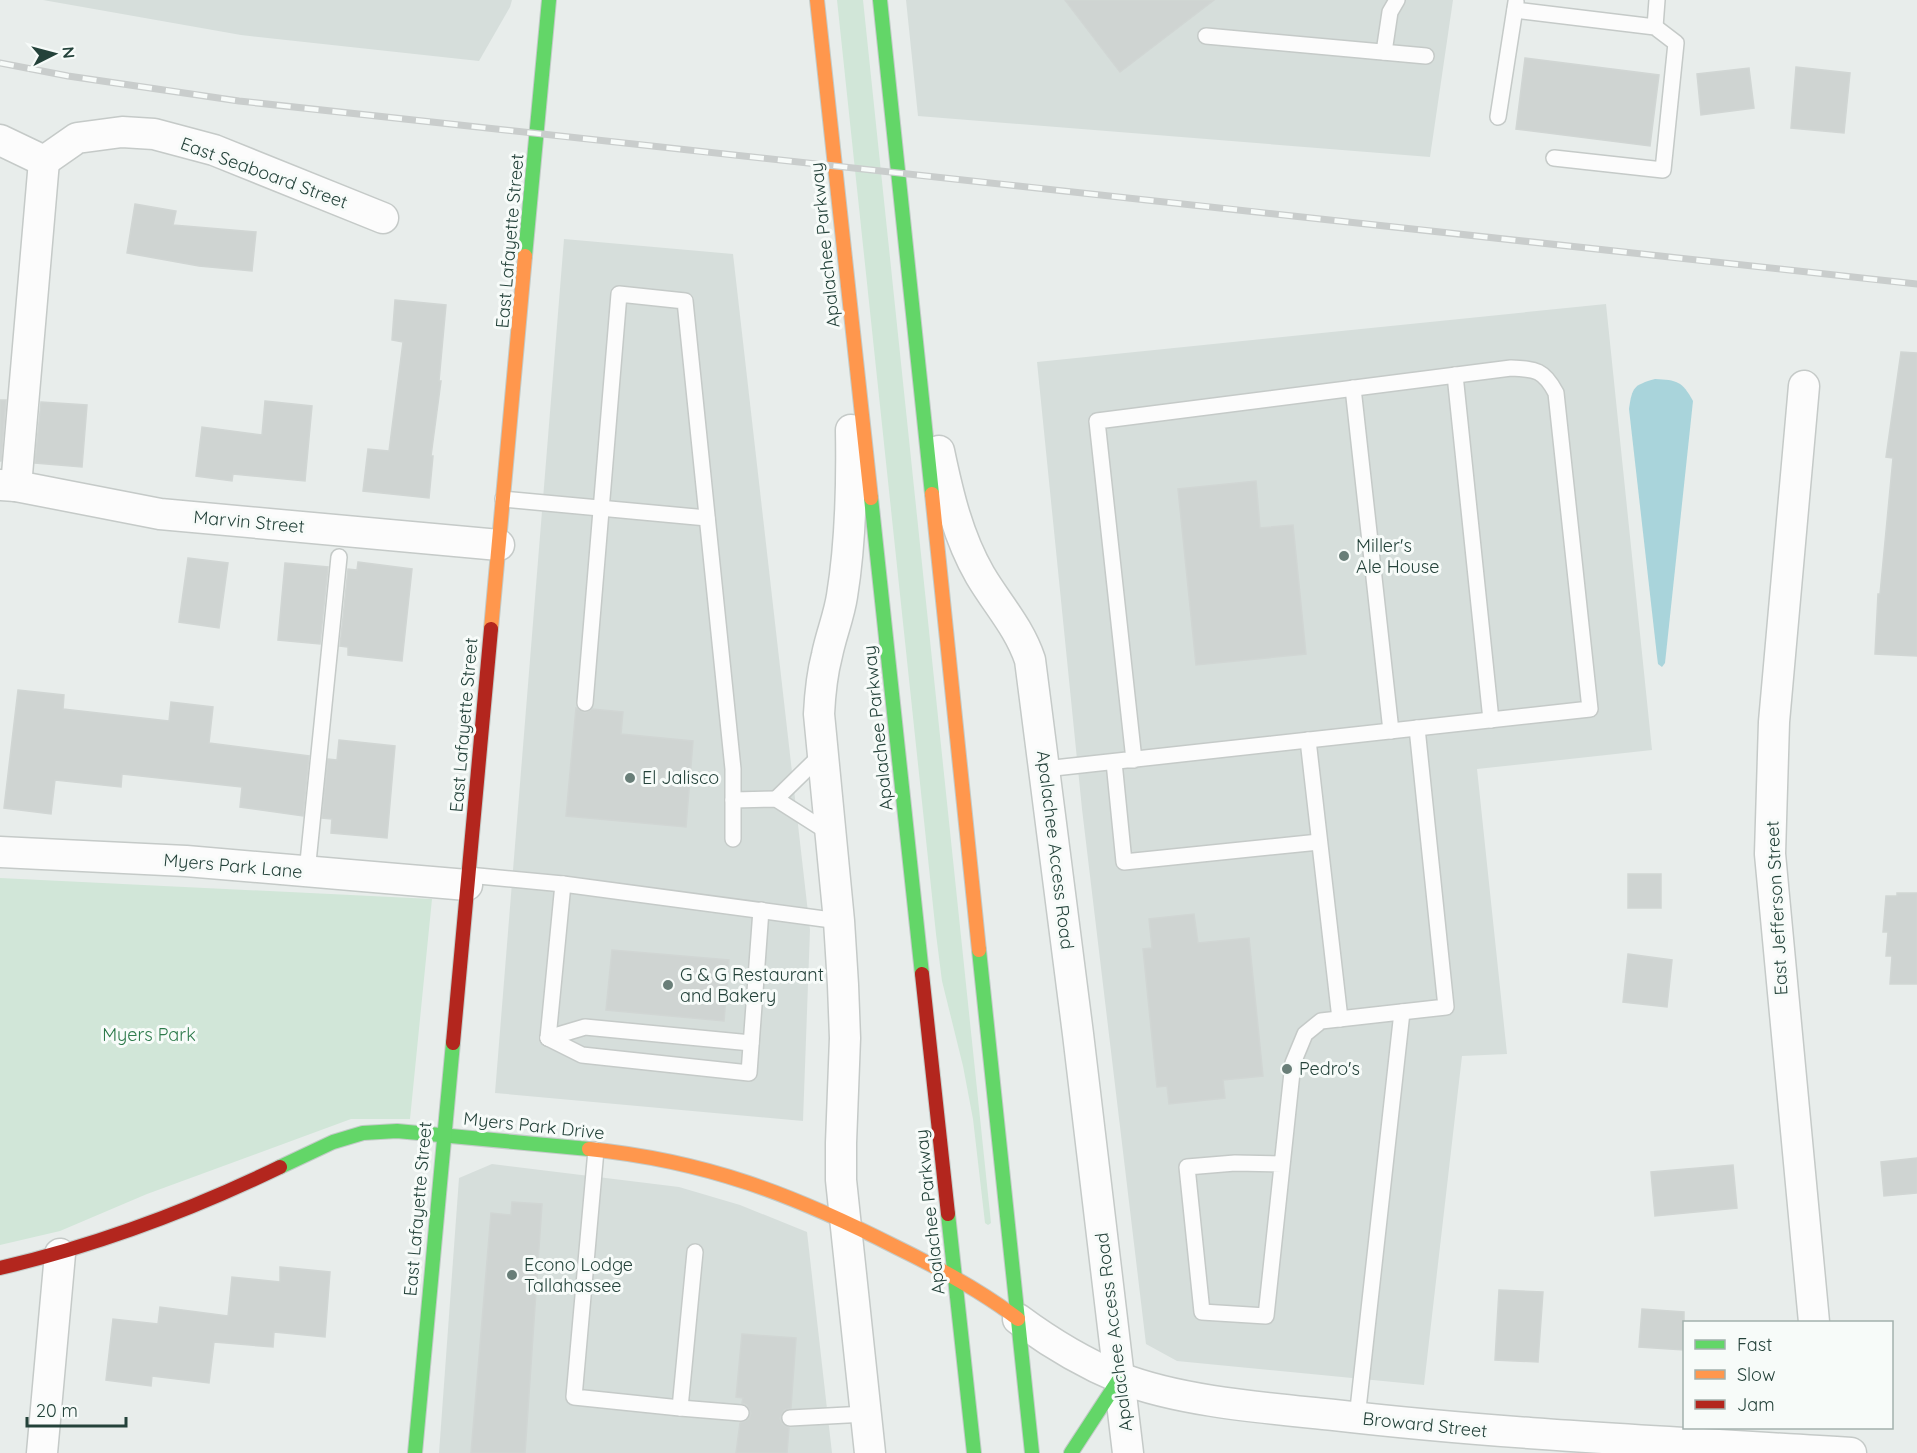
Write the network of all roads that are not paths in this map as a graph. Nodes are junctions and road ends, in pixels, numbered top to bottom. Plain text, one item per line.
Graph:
1 (549, 0) edge
2 (815, 0) edge
3 (880, 0) edge
4 (1397, 0) edge
5 (1657, 0) edge
6 (1516, 5) edge
7 (1654, 27) junction
8 (1206, 36) dead end
9 (1384, 52) junction
10 (1426, 56) dead end
11 (1498, 117) dead end
12 (0, 140) edge
13 (1554, 158) dead end
14 (44, 161) junction
15 (383, 218) dead end
16 (908, 267) junction
17 (846, 277) junction
18 (1455, 375) junction
19 (1804, 386) dead end
20 (1353, 388) junction
21 (8, 486) edge
22 (503, 499) junction
23 (601, 508) junction
24 (707, 518) junction
25 (499, 545) junction
26 (339, 557) dead end
27 (585, 703) dead end
28 (1491, 720) junction
29 (1418, 728) junction
30 (1390, 731) junction
31 (1308, 740) junction
32 (822, 754) junction
33 (1134, 760) junction
34 (1114, 762) junction
35 (1045, 770) junction
36 (776, 799) junction
37 (733, 800) junction
38 (831, 834) junction
39 (733, 839) dead end
40 (1320, 842) junction
41 (0, 852) edge
42 (306, 872) junction
43 (467, 880) junction
44 (562, 884) junction
45 (761, 910) junction
46 (839, 921) junction
47 (1402, 1012) junction
48 (1340, 1019) junction
49 (548, 1038) junction
50 (751, 1043) junction
51 (443, 1135) junction
52 (596, 1150) junction
53 (1282, 1164) junction
54 (846, 1221) junction
55 (695, 1252) dead end
56 (60, 1254) junction
57 (0, 1268) edge
58 (956, 1277) junction
59 (1018, 1319) junction
60 (1814, 1321) edge
61 (1120, 1378) junction
62 (680, 1408) junction
63 (741, 1413) dead end
64 (866, 1414) junction
65 (790, 1418) dead end
66 (1357, 1418) junction
67 (1494, 1442) edge
68 (1608, 1446) edge
69 (1832, 1446) edge
70 (1735, 1450) edge
71 (42, 1453) edge
72 (415, 1453) edge
73 (870, 1453) edge
74 (974, 1453) edge
75 (1032, 1453) edge
76 (1071, 1453) edge
77 (1128, 1453) edge

1 - 22 main road, East Lafayette Street
2 - 17 main road, Apalachee Parkway
3 - 16 main road
4 - 9 lane
5 - 7 lane
6 - 7 lane
6 - 11 lane
7 - 13 lane
8 - 9 lane
9 - 10 lane
12 - 14 street
14 - 15 street, East Seaboard Street
14 - 21 street
16 - 35 street, Apalachee Access Road
16 - 59 main road
17 - 32 street
17 - 58 main road, Apalachee Parkway
18 - 20 lane
18 - 28 lane
18 - 28 lane
19 - 60 street, East Jefferson Street
20 - 30 lane
20 - 33 lane
21 - 25 street, Marvin Street
22 - 23 lane
22 - 25 main road, East Lafayette Street
23 - 24 lane
23 - 24 lane
23 - 27 lane
24 - 37 lane
25 - 43 main road, East Lafayette Street
26 - 42 lane
28 - 29 lane
29 - 30 lane
29 - 47 lane
30 - 31 lane
31 - 33 lane
31 - 40 lane
32 - 36 lane
32 - 38 street
33 - 34 lane
34 - 35 lane
34 - 40 lane
35 - 61 street, Apalachee Access Road
36 - 37 lane
36 - 38 lane
37 - 39 lane
38 - 46 street
40 - 48 lane
41 - 42 street, Myers Park Lane
42 - 43 street, Myers Park Lane
43 - 44 lane
43 - 51 main road, East Lafayette Street
44 - 45 lane
44 - 49 lane
45 - 46 lane
45 - 50 lane
46 - 54 street
47 - 48 lane
47 - 66 lane
48 - 53 lane
49 - 50 lane
49 - 50 lane
51 - 52 main road, Myers Park Drive
51 - 56 main road, Myers Park Drive
51 - 72 main road, East Lafayette Street
52 - 54 main road, Myers Park Drive
52 - 62 lane
53 - 53 lane
54 - 58 main road, Myers Park Drive
54 - 64 street
55 - 62 lane
56 - 57 main road, Myers Park Drive
56 - 71 street
58 - 59 main road, Myers Park Drive
58 - 74 main road, Apalachee Parkway
59 - 61 street, Broward Street
59 - 75 main road
61 - 66 street, Broward Street
61 - 76 main road
61 - 77 street, Apalachee Access Road
62 - 63 lane
64 - 65 lane
64 - 73 street
66 - 67 street, Broward Street
67 - 68 street, Broward Street
68 - 70 street, Broward Street
69 - 70 street, Broward Street

